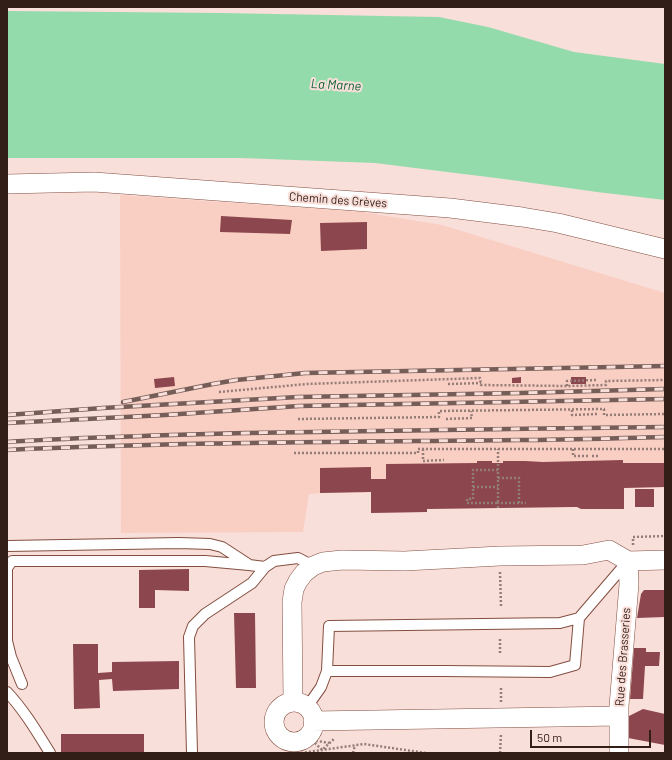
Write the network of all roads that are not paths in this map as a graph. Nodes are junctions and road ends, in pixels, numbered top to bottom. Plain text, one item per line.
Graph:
1 (7, 184) edge
2 (665, 249) edge
3 (7, 546) edge
4 (665, 560) edge
5 (628, 561) junction
6 (249, 565) junction
7 (313, 566) junction
8 (265, 567) junction
9 (579, 618) junction
10 (327, 671) junction
11 (22, 684) dead end
12 (7, 692) edge
13 (304, 710) junction
14 (619, 716) junction
15 (282, 746) edge
16 (50, 753) edge
17 (192, 753) edge
18 (619, 753) edge

1 - 2 street, Chemin des Grèves
3 - 6 lane
4 - 5 street
5 - 7 street
5 - 9 lane
5 - 14 street, Rue des Brasseries
6 - 8 lane
6 - 11 lane
7 - 8 lane
7 - 13 street
8 - 17 lane
9 - 10 lane
9 - 10 lane
10 - 13 lane
12 - 16 lane
13 - 14 street
13 - 15 street
13 - 15 street
14 - 18 street, Rue des Brasseries

